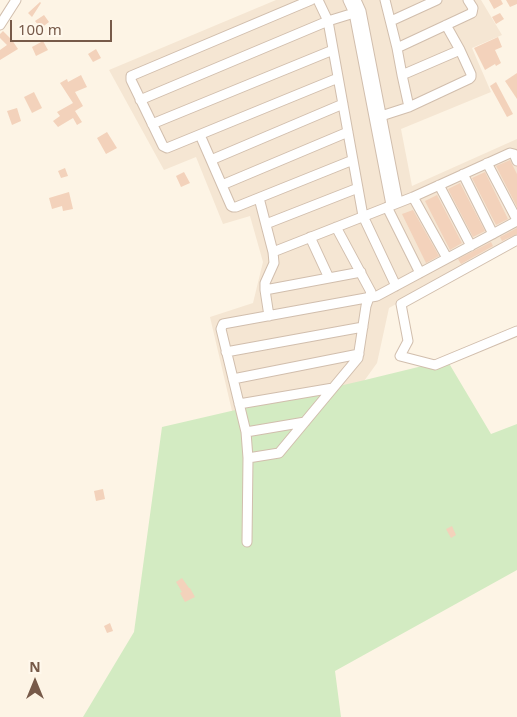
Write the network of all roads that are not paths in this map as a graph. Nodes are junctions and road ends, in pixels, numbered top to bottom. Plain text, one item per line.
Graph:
1 (16, 0) edge
2 (311, 0) edge
3 (318, 0) edge
4 (348, 0) edge
5 (356, 0) edge
6 (385, 0) edge
7 (437, 0) edge
8 (468, 0) edge
9 (358, 12) junction
10 (391, 21) junction
11 (328, 22) junction
12 (0, 25) edge
13 (446, 25) junction
14 (397, 48) junction
15 (333, 50) junction
16 (460, 50) junction
17 (402, 75) junction
18 (338, 78) junction
19 (140, 100) junction
20 (343, 104) junction
21 (409, 107) junction
22 (378, 117) junction
23 (152, 124) junction
24 (348, 132) junction
25 (200, 135) junction
26 (211, 160) junction
27 (353, 160) junction
28 (517, 161) edge
29 (487, 163) junction
30 (463, 174) junction
31 (222, 185) junction
32 (439, 185) junction
33 (358, 188) junction
34 (413, 197) junction
35 (259, 198) junction
36 (392, 205) junction
37 (363, 216) junction
38 (517, 220) edge
39 (266, 224) junction
40 (336, 227) junction
41 (493, 234) junction
42 (310, 237) junction
43 (517, 240) edge
44 (471, 246) junction
45 (273, 252) junction
46 (447, 258) junction
47 (361, 272) junction
48 (420, 273) junction
49 (329, 278) junction
50 (396, 286) junction
51 (265, 290) junction
52 (369, 298) junction
53 (269, 316) junction
54 (363, 327) junction
55 (517, 331) edge
56 (226, 352) junction
57 (359, 354) junction
58 (233, 379) junction
59 (333, 388) junction
60 (239, 404) junction
61 (305, 422) junction
62 (246, 432) junction
63 (248, 458) junction
64 (247, 542) dead end

1 - 12 street
2 - 19 street
3 - 11 street
4 - 9 street
5 - 9 street
6 - 10 street
7 - 10 street
8 - 13 street
9 - 11 street
9 - 22 street
10 - 14 street
11 - 15 street
11 - 19 street
13 - 14 street
13 - 16 street
14 - 17 street
15 - 18 street
15 - 23 street
16 - 17 street
16 - 21 street
17 - 21 street
18 - 20 street
18 - 25 street
19 - 23 street
20 - 24 street
20 - 26 street
21 - 22 street
22 - 36 street
23 - 25 street
24 - 27 street
24 - 31 street
25 - 26 street
26 - 31 street
27 - 33 street
27 - 35 street
28 - 29 street
29 - 30 street
29 - 38 street
30 - 32 street
30 - 41 street
31 - 35 street
32 - 34 street
32 - 44 street
33 - 37 street
33 - 39 street
34 - 36 street
34 - 46 street
35 - 39 street
36 - 37 street
36 - 48 street
37 - 40 street
37 - 50 street
38 - 41 street
39 - 45 street
40 - 42 street
40 - 47 street
41 - 44 street
42 - 45 street
42 - 49 street
43 - 55 street
44 - 46 street
45 - 51 street
46 - 48 street
47 - 49 street
47 - 52 street
48 - 50 street
49 - 51 street
50 - 52 street
51 - 53 street
52 - 53 street
52 - 54 street
53 - 56 street
54 - 56 street
54 - 57 street
56 - 58 street
57 - 58 street
57 - 59 street
58 - 60 street
59 - 60 street
59 - 61 street
60 - 62 street
61 - 62 street
61 - 63 street
62 - 63 street
63 - 64 street

